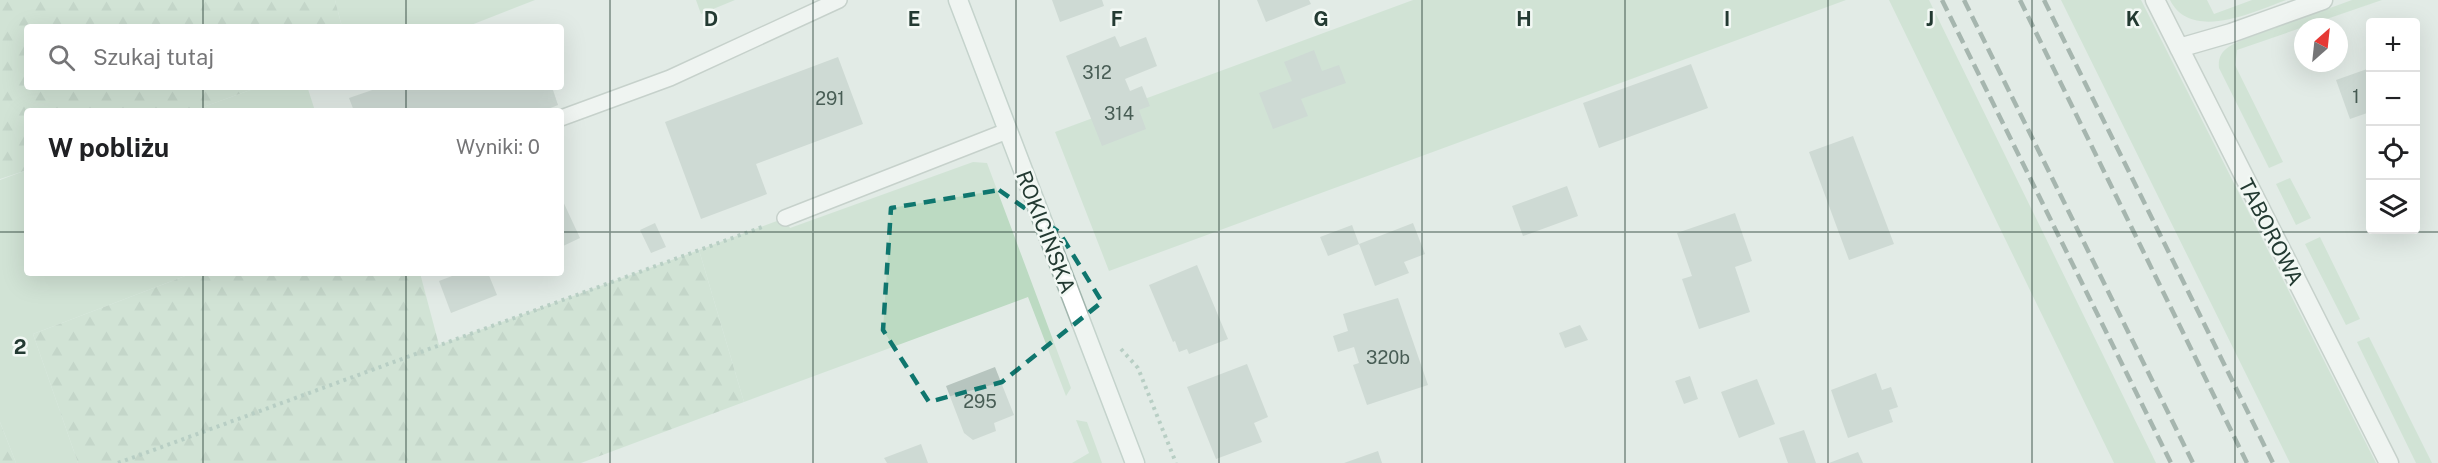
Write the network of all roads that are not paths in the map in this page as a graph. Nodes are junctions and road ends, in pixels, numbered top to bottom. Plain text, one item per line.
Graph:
1 (839, 0) edge
2 (958, 0) edge
3 (2155, 0) edge
4 (2323, 0) edge
5 (2179, 48) junction
6 (564, 117) edge
7 (1007, 131) junction
8 (785, 218) road end
9 (1135, 463) edge
10 (2388, 463) edge

1 - 6 lane
2 - 7 street, ROKICIŃSKA
3 - 5 street, TABOROWA
4 - 5 street
5 - 10 street, TABOROWA
7 - 8 lane
7 - 9 street, ROKICIŃSKA

